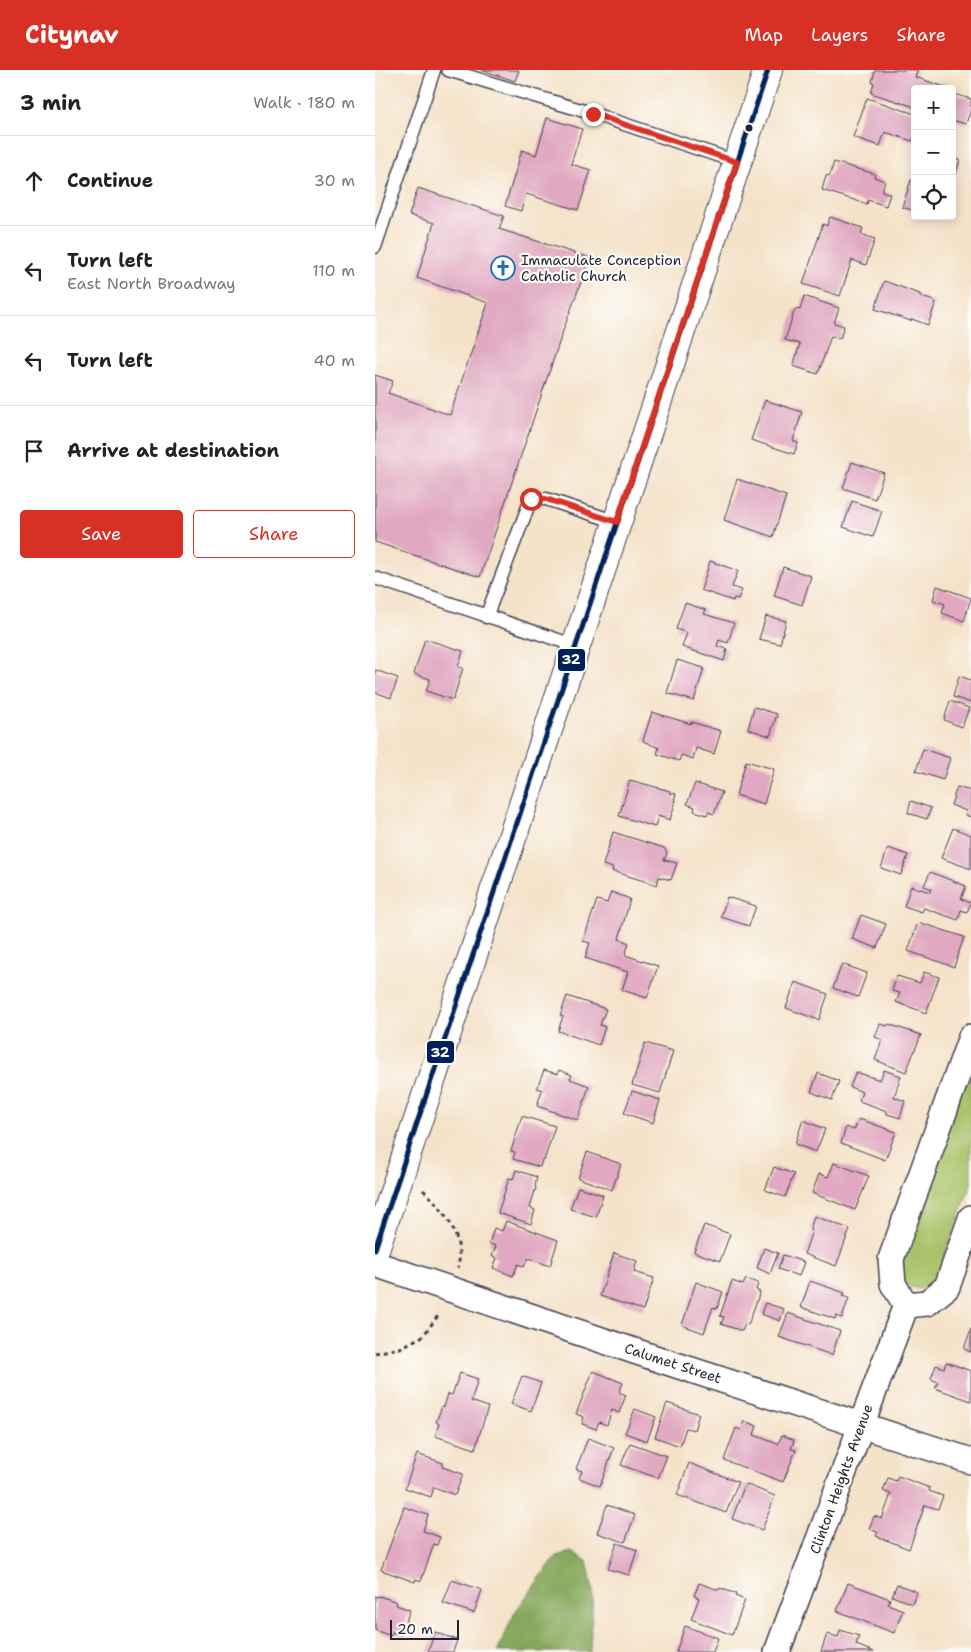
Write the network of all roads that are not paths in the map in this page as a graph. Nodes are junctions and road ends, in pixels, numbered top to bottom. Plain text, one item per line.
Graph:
1 (434, 70) edge
2 (448, 70) edge
3 (768, 70) edge
4 (737, 162) junction
5 (375, 247) edge
6 (617, 522) junction
7 (375, 578) edge
8 (486, 617) junction
9 (575, 646) junction
10 (971, 1037) edge
11 (971, 1218) edge
12 (375, 1248) edge
13 (375, 1264) edge
14 (906, 1306) junction
15 (861, 1425) junction
16 (971, 1460) edge
17 (777, 1652) edge

1 - 5 lane
2 - 4 lane
3 - 4 main road
4 - 6 main road
6 - 8 lane
6 - 9 main road
7 - 8 lane
8 - 9 lane
9 - 12 main road
10 - 14 street
11 - 14 street
13 - 15 street, Calumet Street
14 - 15 street, Clinton Heights Avenue
15 - 16 street, Calumet Street
15 - 17 street, Clinton Heights Avenue

